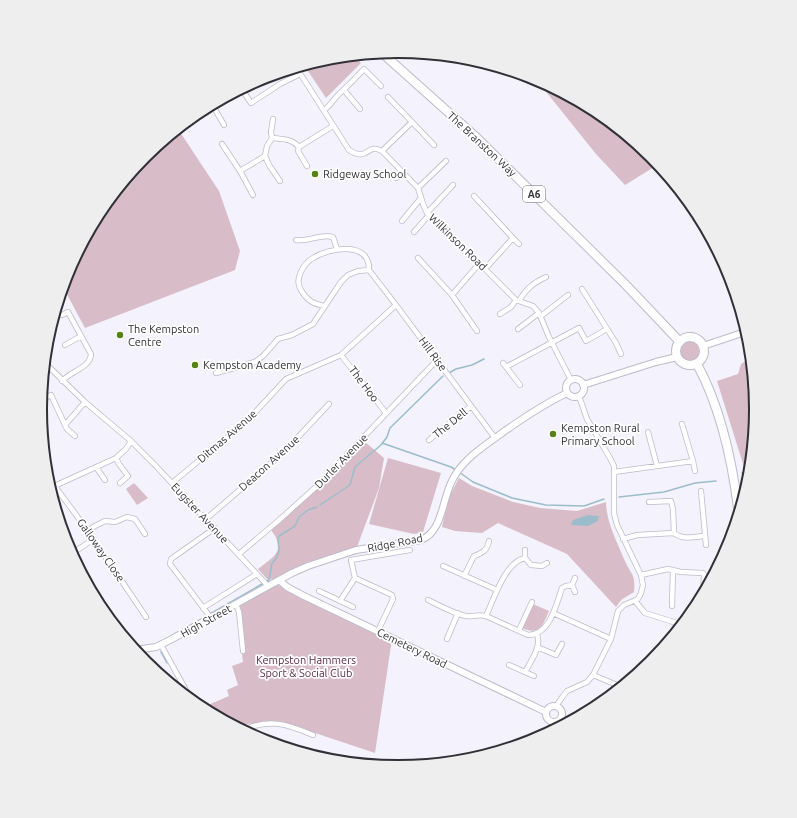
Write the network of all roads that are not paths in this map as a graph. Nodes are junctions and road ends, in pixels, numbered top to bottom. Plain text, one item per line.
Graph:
1 (388, 58) edge
2 (300, 74) joint
3 (381, 86) dead end
4 (344, 90) junction
5 (245, 93) edge
6 (388, 97) dead end
7 (360, 109) dead end
8 (215, 110) edge
9 (324, 110) junction
10 (273, 119) dead end
11 (412, 122) junction
12 (224, 125) dead end
13 (333, 126) junction
14 (272, 138) junction
15 (222, 144) dead end
16 (434, 145) dead end
17 (299, 147) junction
18 (382, 151) junction
19 (265, 156) junction
20 (446, 161) dead end
21 (307, 166) dead end
22 (240, 171) junction
23 (403, 173) junction
24 (396, 178) dead end
25 (280, 181) dead end
26 (418, 188) junction
27 (456, 192) dead end
28 (253, 195) dead end
29 (474, 196) dead end
30 (421, 198) junction
31 (428, 214) junction
32 (402, 221) dead end
33 (414, 232) dead end
34 (512, 238) junction
35 (296, 240) dead end
36 (519, 244) dead end
37 (337, 249) junction
38 (418, 258) dead end
39 (479, 264) junction
40 (485, 269) junction
41 (369, 270) junction
42 (546, 277) dead end
43 (582, 289) dead end
44 (452, 294) junction
45 (568, 295) dead end
46 (517, 301) junction
47 (396, 304) junction
48 (325, 306) junction
49 (500, 314) dead end
50 (540, 314) junction
51 (62, 315) dead end
52 (607, 328) junction
53 (518, 329) dead end
54 (477, 331) dead end
55 (741, 333) edge
56 (81, 336) junction
57 (552, 342) junction
58 (680, 342) junction
59 (65, 345) dead end
60 (703, 346) junction
61 (621, 354) dead end
62 (341, 355) junction
63 (677, 357) junction
64 (437, 360) junction
65 (697, 364) junction
66 (50, 368) edge
67 (216, 373) dead end
68 (62, 380) junction
69 (571, 380) junction
70 (520, 385) dead end
71 (583, 385) junction
72 (567, 393) junction
73 (579, 396) junction
74 (48, 397) edge
75 (85, 402) junction
76 (329, 404) dead end
77 (471, 406) junction
78 (386, 413) junction
79 (682, 424) dead end
80 (64, 425) junction
81 (648, 432) dead end
82 (75, 436) dead end
83 (495, 438) junction
84 (429, 440) dead end
85 (131, 442) junction
86 (116, 458) junction
87 (693, 461) junction
88 (657, 466) junction
89 (96, 467) junction
90 (695, 471) dead end
91 (614, 472) junction
92 (105, 480) dead end
93 (120, 483) dead end
94 (172, 483) junction
95 (55, 484) edge
96 (702, 491) dead end
97 (57, 493) edge
98 (649, 502) dead end
99 (737, 502) edge
100 (206, 519) junction
101 (215, 528) junction
102 (88, 531) junction
103 (674, 533) junction
104 (145, 534) dead end
105 (704, 536) junction
106 (94, 539) junction
107 (623, 539) junction
108 (489, 541) dead end
109 (706, 544) dead end
110 (77, 550) edge
111 (410, 550) dead end
112 (525, 550) dead end
113 (239, 554) junction
114 (525, 558) junction
115 (547, 563) dead end
116 (443, 566) dead end
117 (674, 570) junction
118 (257, 574) junction
119 (641, 575) junction
120 (464, 576) junction
121 (355, 578) junction
122 (576, 578) dead end
123 (270, 583) junction
124 (704, 584) edge
125 (572, 585) junction
126 (498, 590) junction
127 (319, 591) dead end
128 (575, 592) dead end
129 (428, 600) dead end
130 (340, 601) junction
131 (635, 601) junction
132 (532, 602) dead end
133 (236, 604) junction
134 (672, 606) dead end
135 (353, 607) dead end
136 (203, 608) junction
137 (458, 613) junction
138 (553, 613) junction
139 (209, 616) junction
140 (486, 616) junction
141 (146, 617) dead end
142 (677, 623) edge
143 (519, 630) junction
144 (378, 631) junction
145 (538, 634) junction
146 (447, 639) dead end
147 (611, 639) junction
148 (562, 644) dead end
149 (161, 645) junction
150 (537, 647) junction
151 (141, 649) edge
152 (243, 651) dead end
153 (509, 665) dead end
154 (525, 672) junction
155 (593, 675) junction
156 (534, 676) dead end
157 (616, 685) edge
158 (185, 688) edge
159 (556, 706) junction
160 (546, 712) junction
161 (560, 720) joint
162 (250, 727) edge
163 (313, 735) dead end

1 - 58 highway, The Branston Way / A6
2 - 5 street
2 - 9 street
3 - 4 street
4 - 7 street
4 - 9 street
6 - 11 street
8 - 12 street
9 - 13 street
10 - 14 street
11 - 16 street
11 - 18 street
13 - 17 street
13 - 18 street
14 - 17 street
14 - 19 street
15 - 22 street
17 - 21 street
18 - 23 street, Wilkinson Road
19 - 22 street
19 - 25 street
20 - 26 street
22 - 28 street
23 - 24 street
23 - 26 street, Wilkinson Road
26 - 30 street, Wilkinson Road
27 - 31 street
29 - 34 street
30 - 31 street, Wilkinson Road
30 - 32 street
31 - 33 street
31 - 39 street, Wilkinson Road
34 - 36 street
34 - 40 street
35 - 37 street
37 - 41 street, Hill Rise
37 - 48 street
38 - 44 street
39 - 40 street, Wilkinson Road
39 - 44 street
40 - 46 street, Wilkinson Road
41 - 47 street, Hill Rise
41 - 48 street
42 - 46 street
43 - 52 street
44 - 54 street
45 - 50 street
46 - 49 street
46 - 50 street, Wilkinson Road
47 - 62 street, Ditmas Avenue
47 - 64 street, Hill Rise
48 - 67 street
50 - 53 street
50 - 57 street
51 - 56 street
52 - 57 street
52 - 61 street
55 - 60 street
56 - 59 street
56 - 68 street
57 - 69 street
57 - 70 street
58 - 60 highway
58 - 63 highway
60 - 65 highway
62 - 78 street, The Hoo
62 - 94 street, Ditmas Avenue
63 - 65 highway
63 - 71 street
64 - 77 street, Hill Rise
64 - 78 street, Durler Avenue
65 - 99 highway
66 - 68 street, Eugster Avenue
68 - 75 street, Eugster Avenue
69 - 71 street
69 - 72 street
71 - 73 street
72 - 73 street
72 - 83 street, Ridge Road
73 - 91 street
74 - 80 street
75 - 80 street
75 - 85 street, Eugster Avenue
76 - 100 street, Deacon Avenue
77 - 83 street, Hill Rise
77 - 84 street, The Dell
78 - 113 street, Durler Avenue
79 - 87 street
80 - 82 street
81 - 88 street
83 - 123 street, Ridge Road
85 - 86 street
85 - 94 street, Eugster Avenue
86 - 89 street
86 - 93 street
87 - 88 street
87 - 90 street
88 - 91 street
89 - 92 street
89 - 95 street
91 - 107 street
94 - 100 street, Eugster Avenue
96 - 105 street
97 - 102 street, Galloway Close
98 - 103 street
100 - 101 street, Eugster Avenue
101 - 113 street, Eugster Avenue
101 - 136 street
102 - 104 street
102 - 106 street, Galloway Close
103 - 105 street
103 - 107 street
105 - 109 street
106 - 110 street
106 - 141 street, Galloway Close
107 - 119 street
108 - 120 street
111 - 121 street
112 - 114 street
113 - 118 street, Eugster Avenue
114 - 115 street
114 - 126 street
116 - 120 street
117 - 119 street
117 - 124 street
117 - 134 street
118 - 123 street, Eugster Avenue
118 - 136 street
119 - 131 street
120 - 126 street
121 - 130 street
121 - 144 street
122 - 125 street
123 - 133 street, High Street
123 - 144 street, Cemetery Road
125 - 128 street
125 - 138 street
126 - 140 street
127 - 130 street
129 - 137 street
130 - 135 street
131 - 142 street
131 - 147 street
132 - 143 street
133 - 139 street, High Street
133 - 152 street
136 - 139 street
137 - 140 street
137 - 146 street
138 - 145 street
138 - 147 street
139 - 149 street, High Street
140 - 143 street
143 - 145 street
144 - 160 street, Cemetery Road
145 - 150 street
147 - 155 street
148 - 150 street
149 - 151 street, High Street
149 - 158 street
150 - 154 street
153 - 154 street
154 - 156 street
155 - 157 street
155 - 159 street
159 - 160 street
159 - 161 street
160 - 161 street, Cemetery Road
162 - 163 street

